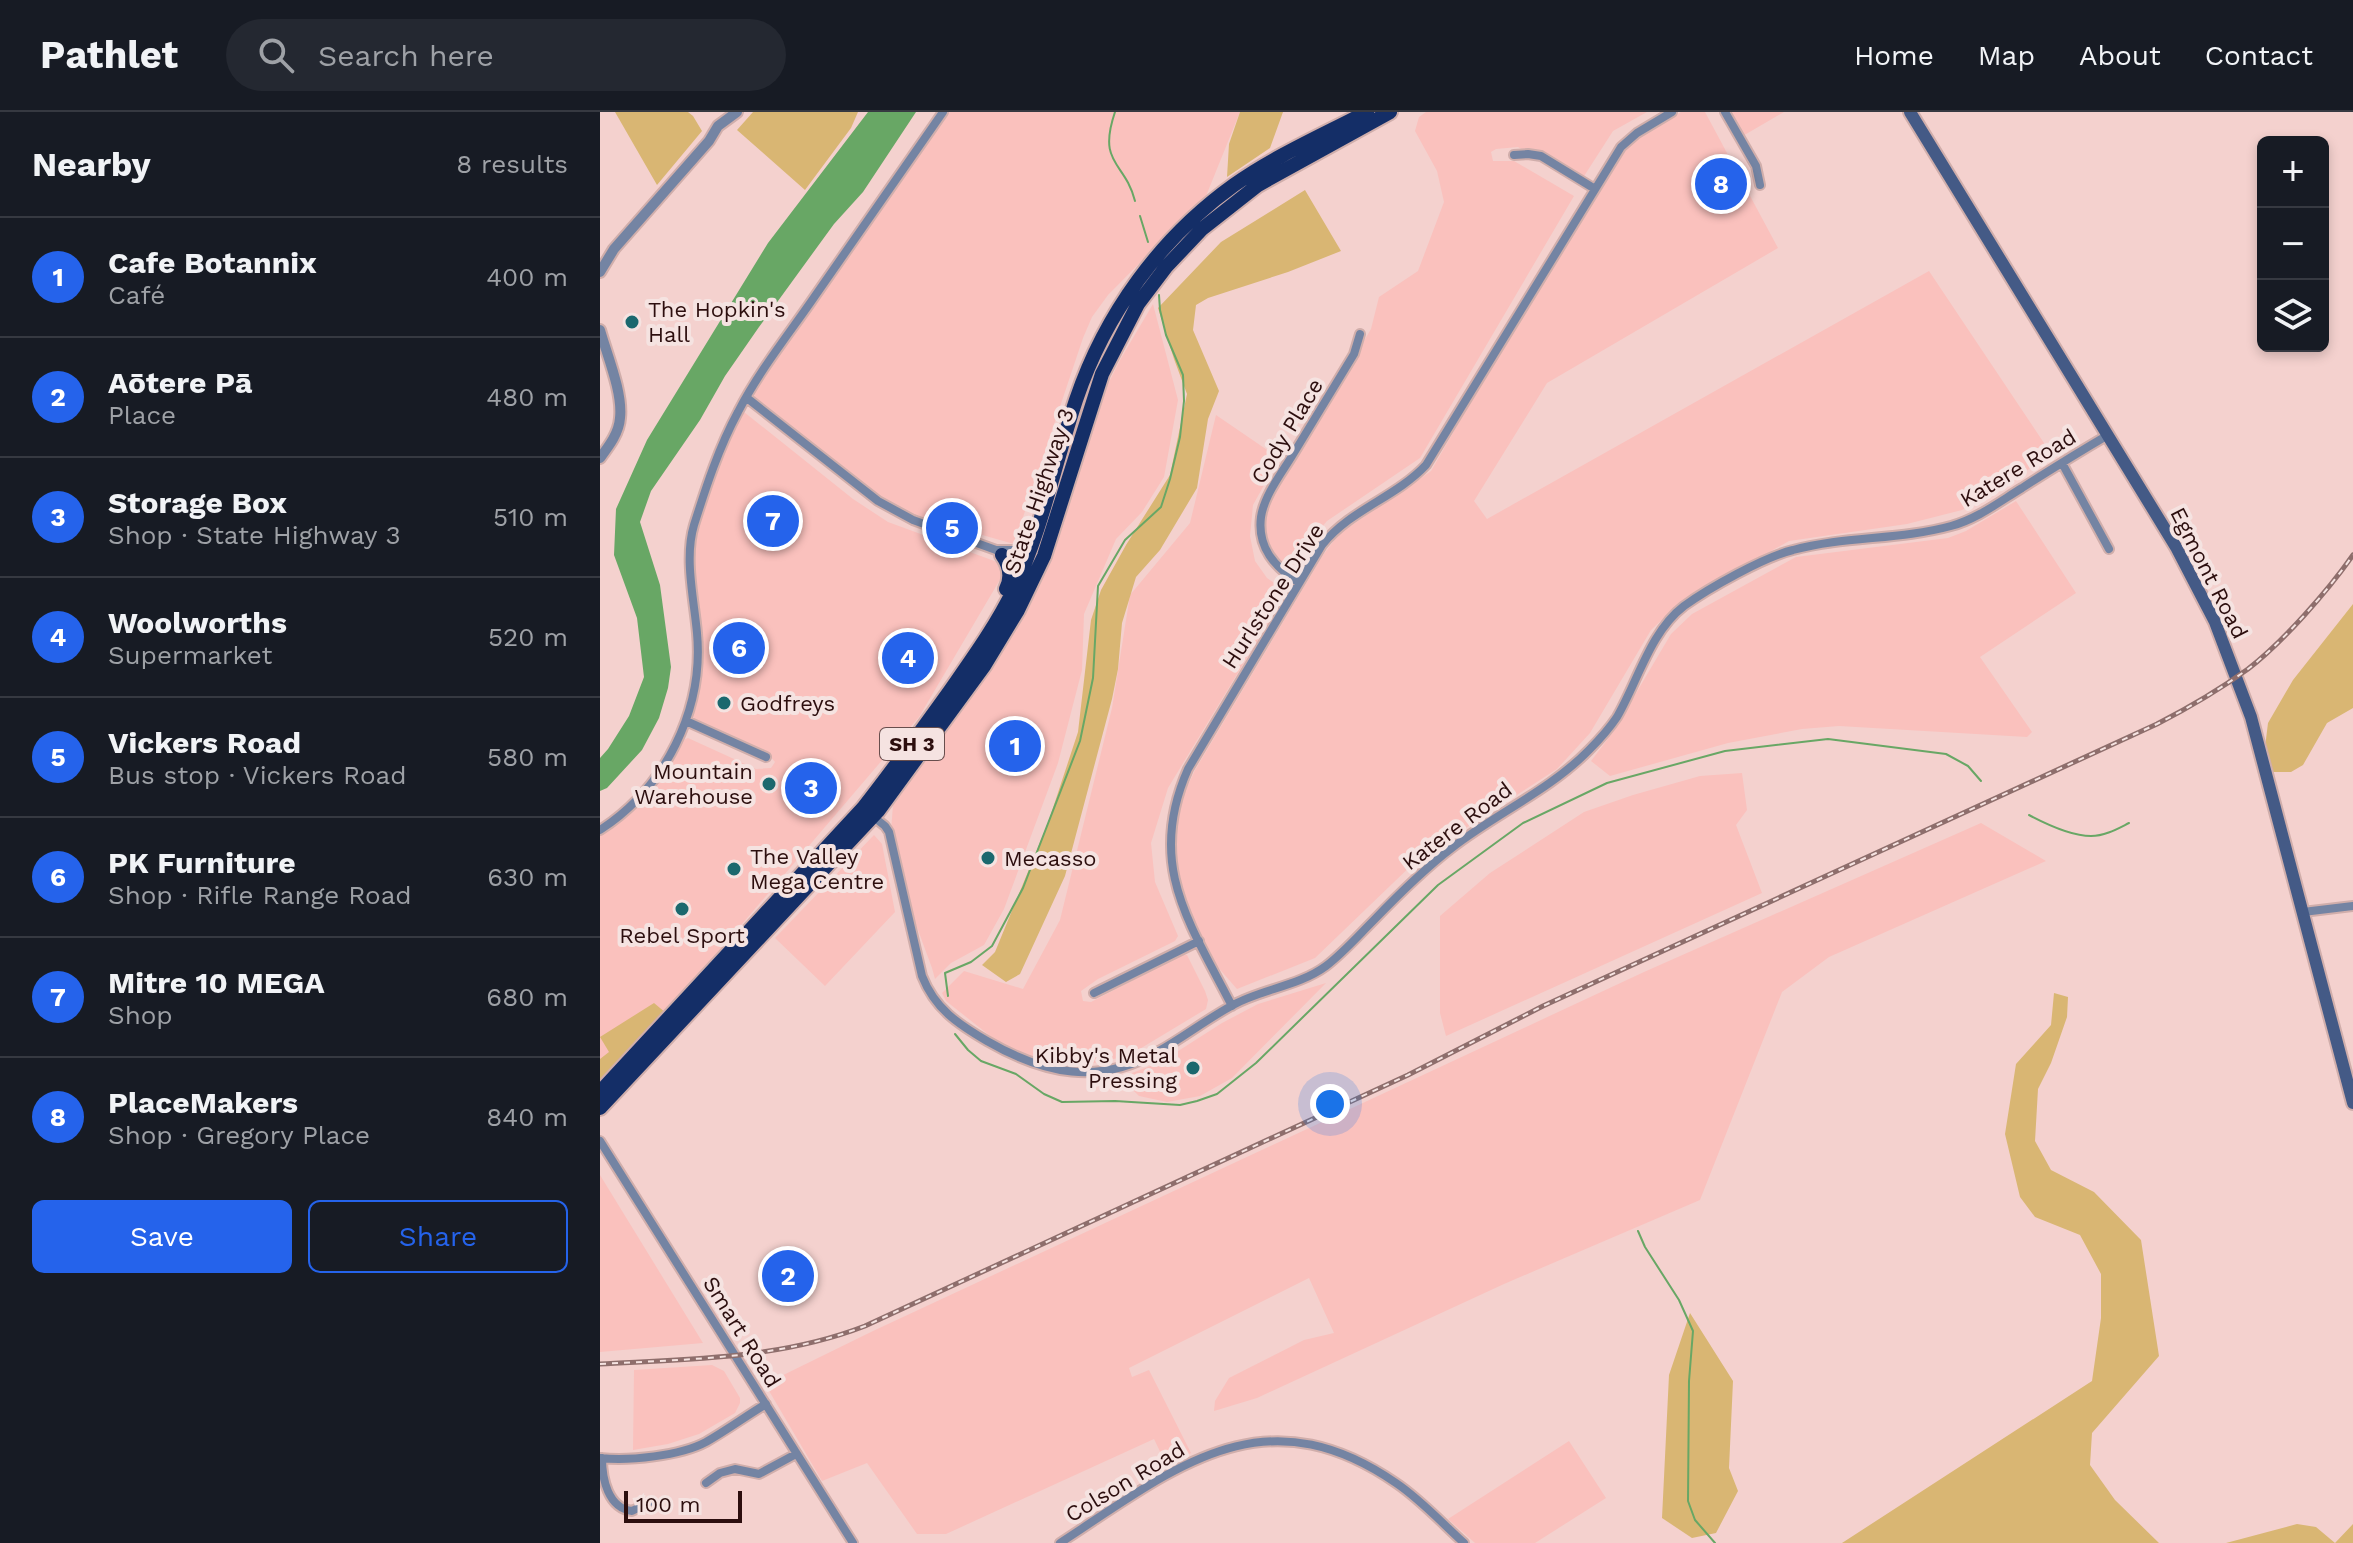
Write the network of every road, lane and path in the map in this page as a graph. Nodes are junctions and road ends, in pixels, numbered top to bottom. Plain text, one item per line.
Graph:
1 (737, 112) edge
2 (943, 112) edge
3 (1367, 112) edge
4 (1390, 112) edge
5 (1672, 112) edge
6 (1725, 112) edge
7 (1910, 112) edge
8 (1514, 155) dead end
9 (1760, 185) dead end
10 (1595, 189) junction
11 (600, 272) edge
12 (600, 330) edge
13 (1360, 334) dead end
14 (747, 398) junction
15 (2108, 435) junction
16 (600, 458) edge
17 (2062, 463) junction
18 (1033, 544) junction
19 (2109, 549) dead end
20 (999, 552) junction
21 (1044, 556) junction
22 (1027, 560) junction
23 (1299, 583) junction
24 (984, 641) junction
25 (686, 721) junction
26 (766, 757) dead end
27 (868, 812) junction
28 (600, 830) edge
29 (2353, 906) edge
30 (2303, 912) junction
31 (752, 937) junction
32 (1199, 941) junction
33 (1094, 993) dead end
34 (1232, 1006) junction
35 (600, 1092) edge
36 (2353, 1103) edge
37 (600, 1108) edge
38 (600, 1141) edge
39 (766, 1404) junction
40 (796, 1454) junction
41 (601, 1458) edge
42 (706, 1483) dead end
43 (650, 1502) dead end
44 (853, 1543) edge
45 (1060, 1543) edge
46 (1464, 1543) edge

1 - 11 street
2 - 14 street
3 - 18 highway, State Highway 3 / SH 3
4 - 21 highway, State Highway 3 / SH 3
5 - 10 street, Hurlstone Drive
6 - 9 street
7 - 15 main road, Egmont Road
8 - 10 street
10 - 23 street, Hurlstone Drive
12 - 16 street
13 - 23 street, Cody Place
14 - 20 street
14 - 25 street
15 - 17 street, Katere Road
15 - 30 main road, Egmont Road
17 - 19 street
17 - 34 street, Katere Road
18 - 20 street
18 - 22 highway, State Highway 3 / SH 3
20 - 22 street
20 - 24 highway
21 - 22 street
21 - 27 highway, State Highway 3 / SH 3
22 - 24 highway, State Highway 3 / SH 3
23 - 32 street, Hurlstone Drive
24 - 27 highway, State Highway 3 / SH 3
25 - 26 street
25 - 28 street
27 - 31 highway, State Highway 3 / SH 3
27 - 34 street, Katere Road
29 - 30 street
30 - 36 main road, Egmont Road
31 - 35 highway, State Highway 3 / SH 3
31 - 37 highway, State Highway 3 / SH 3
32 - 33 street
32 - 34 street, Hurlstone Drive
38 - 39 street, Smart Road
39 - 40 street, Smart Road
39 - 41 street
40 - 42 street
40 - 44 street, Smart Road
41 - 43 street
45 - 46 street, Colson Road

